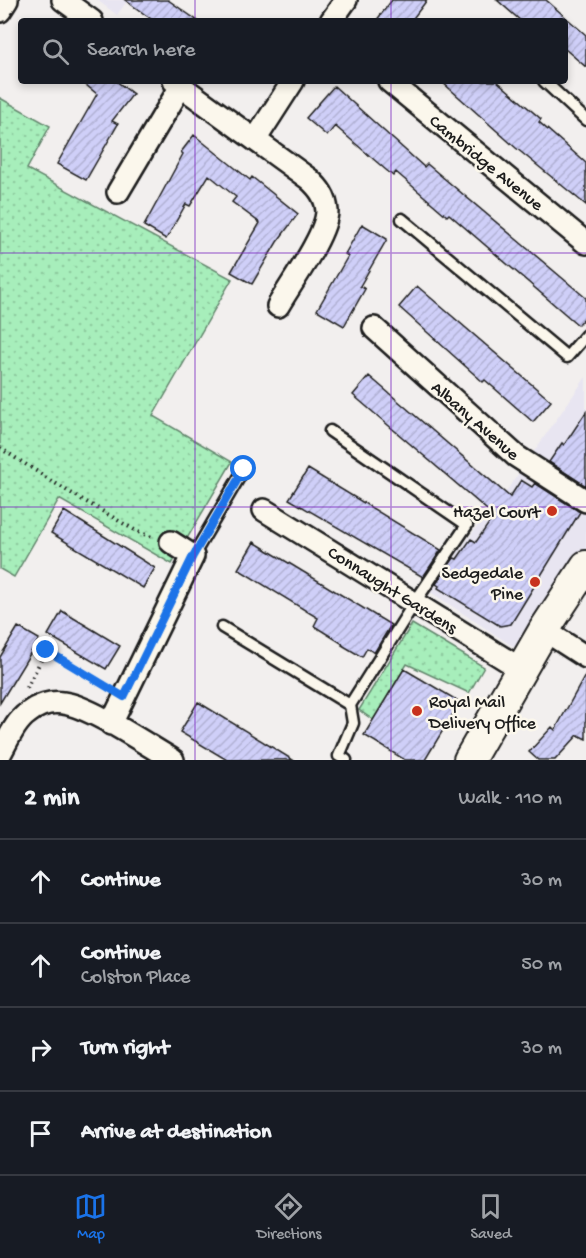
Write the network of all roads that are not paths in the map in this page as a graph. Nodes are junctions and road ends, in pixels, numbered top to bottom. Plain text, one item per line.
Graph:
1 (7, 0) edge
2 (63, 0) edge
3 (346, 0) edge
4 (0, 11) edge
5 (88, 18) edge
6 (333, 18) edge
7 (177, 84) edge
8 (291, 84) edge
9 (393, 84) edge
10 (547, 84) edge
11 (586, 120) edge
12 (255, 140) junction
13 (118, 192) dead end
14 (402, 219) dead end
15 (586, 243) edge
16 (278, 306) dead end
17 (374, 328) dead end
18 (586, 335) edge
19 (330, 431) dead end
20 (244, 469) dead end
21 (586, 501) edge
22 (264, 510) dead end
23 (171, 542) road end
24 (193, 556) junction
25 (586, 566) edge
26 (415, 602) junction
27 (222, 627) dead end
28 (544, 630) junction
29 (586, 657) edge
30 (521, 669) junction
31 (350, 705) junction
32 (111, 724) junction
33 (0, 754) edge
34 (173, 760) edge
35 (346, 760) edge
36 (469, 760) edge

1 - 4 street
2 - 5 street
3 - 6 street
7 - 12 street
7 - 13 street
8 - 12 street
9 - 15 street, Cambridge Avenue
10 - 11 lane
12 - 16 street
14 - 18 lane
17 - 21 street, Albany Avenue
19 - 26 lane
20 - 24 lane
22 - 26 street, Connaught Gardens
23 - 24 street
24 - 32 street
25 - 28 main road
26 - 30 street, Connaught Gardens
26 - 31 lane
27 - 31 lane
28 - 29 street
28 - 30 main road
30 - 36 main road
31 - 35 lane
32 - 33 street
32 - 34 street

